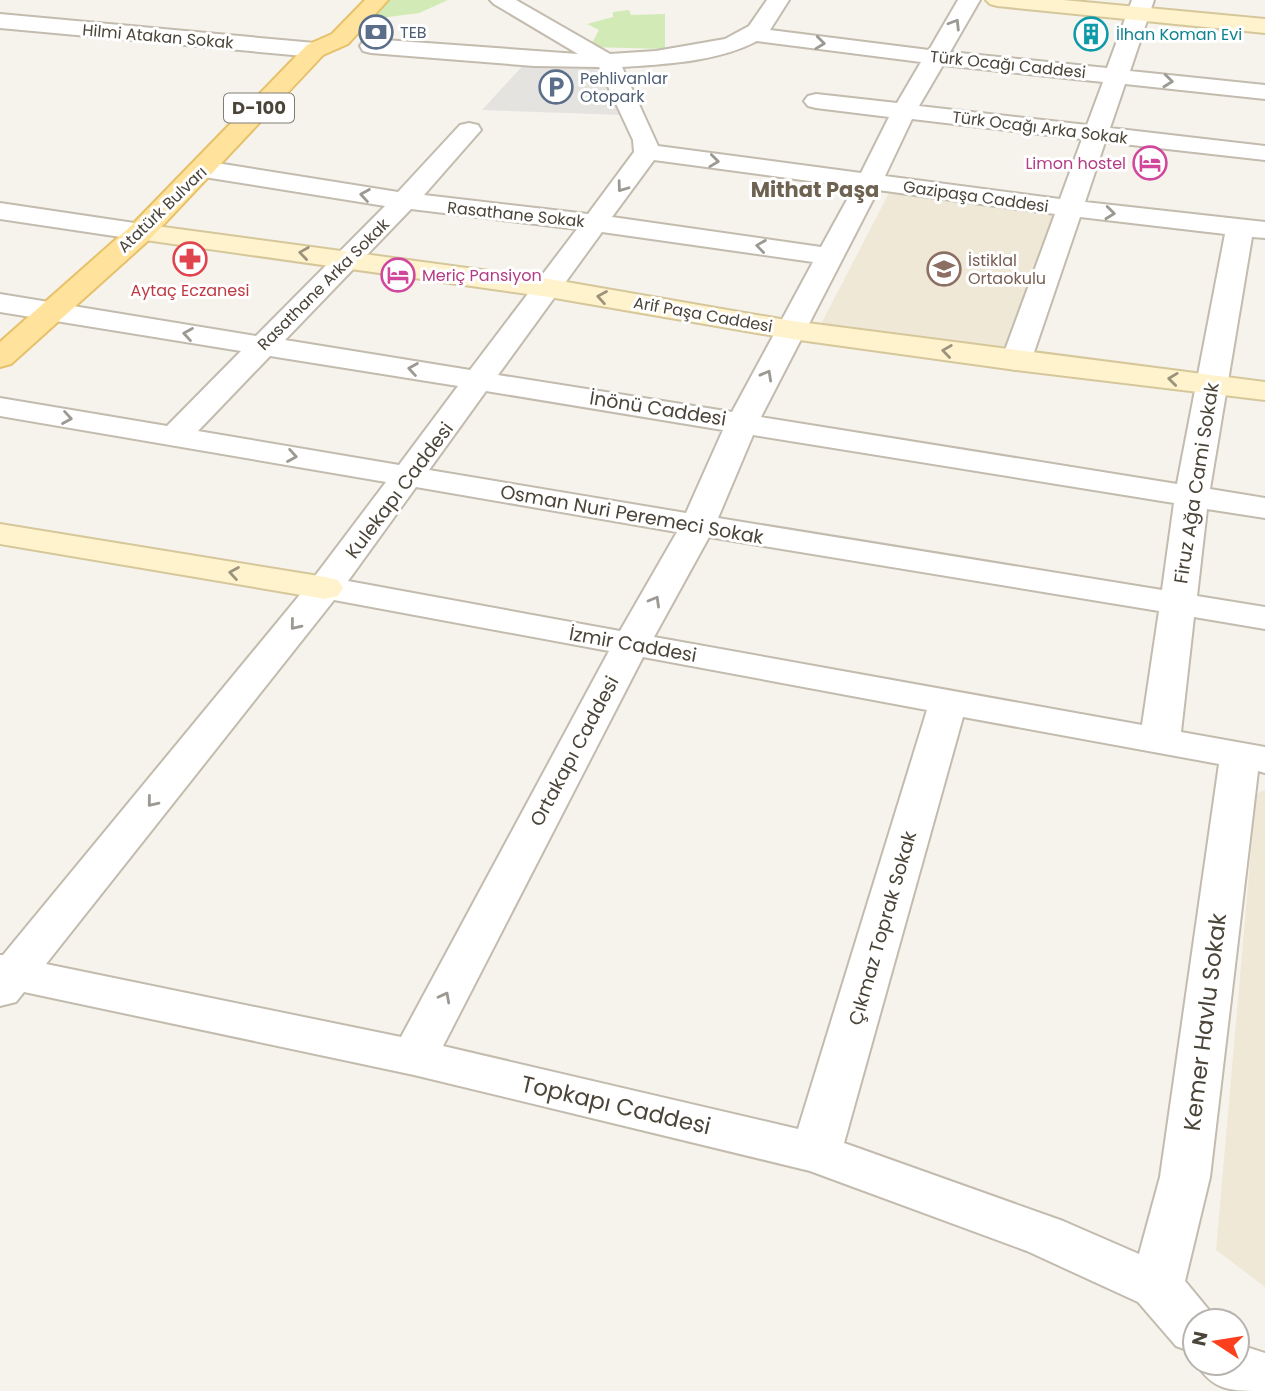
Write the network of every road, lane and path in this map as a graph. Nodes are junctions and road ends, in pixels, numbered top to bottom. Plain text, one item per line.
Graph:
1 (13, 0) edge
2 (348, 0) edge
3 (377, 0) edge
4 (501, 0) edge
5 (778, 0) edge
6 (969, 0) edge
7 (997, 0) edge
8 (0, 7) edge
9 (1140, 7) edge
10 (0, 21) edge
11 (1265, 26) edge
12 (752, 34) junction
13 (371, 46) dead end
14 (315, 50) junction
15 (934, 57) junction
16 (608, 62) junction
17 (1119, 76) junction
18 (1265, 92) edge
19 (816, 101) dead end
20 (904, 111) junction
21 (468, 130) dead end
22 (1095, 134) junction
23 (647, 152) junction
24 (1265, 153) edge
25 (204, 169) junction
26 (870, 181) junction
27 (406, 201) junction
28 (1072, 208) junction
29 (2, 214) edge
30 (596, 223) junction
31 (1253, 228) edge
32 (141, 232) junction
33 (828, 256) junction
34 (351, 260) junction
35 (549, 288) junction
36 (0, 303) edge
37 (51, 312) junction
38 (792, 330) junction
39 (261, 346) junction
40 (0, 358) edge
41 (1016, 361) junction
42 (481, 379) junction
43 (1213, 384) junction
44 (1265, 391) edge
45 (0, 407) edge
46 (741, 422) junction
47 (175, 436) junction
48 (410, 475) junction
49 (1192, 495) junction
50 (1265, 508) edge
51 (698, 525) junction
52 (0, 534) edge
53 (326, 588) junction
54 (1177, 603) junction
55 (1265, 618) edge
56 (631, 644) junction
57 (948, 703) junction
58 (1160, 740) junction
59 (1252, 757) edge
60 (4, 979) edge
61 (414, 1057) junction
62 (816, 1153) junction
63 (1157, 1286) junction
64 (1181, 1314) edge

1 - 8 street
2 - 14 main road, Atatürk Bulvarı / D-100
3 - 14 main road, Atatürk Bulvarı / D-100
4 - 16 street
5 - 12 street
15 -> 6 street, Ortakapı Caddesi
7 - 9 street
9 - 11 street
9 - 17 street
10 - 14 street, Hilmi Atakan Sokak
12 -> 15 street, Türk Ocağı Caddesi
12 - 16 street
13 - 16 street
14 - 25 main road, Atatürk Bulvarı / D-100
15 - 17 street, Türk Ocağı Caddesi
15 - 20 street, Ortakapı Caddesi
16 - 23 street
17 -> 18 street, Türk Ocağı Caddesi
17 - 22 street
19 - 20 street, Türk Ocağı Arka Sokak
20 - 22 street, Türk Ocağı Arka Sokak
20 - 26 street, Ortakapı Caddesi
21 - 27 street, Rasathane Arka Sokak
22 - 24 street, Türk Ocağı Arka Sokak
22 - 28 street
23 -> 26 street, Gazipaşa Caddesi
23 -> 30 street, Kulekapı Caddesi
27 -> 25 street, Rasathane Sokak
25 - 32 main road, Atatürk Bulvarı / D-100
26 - 28 street, Gazipaşa Caddesi
26 - 33 street, Ortakapı Caddesi
27 - 30 street, Rasathane Sokak
27 - 34 street, Rasathane Arka Sokak
28 -> 31 street, Gazipaşa Caddesi
28 - 41 street
29 - 32 street
33 -> 30 street, Rasathane Sokak
30 - 35 street, Kulekapı Caddesi
31 - 43 street, Firuz Ağa Cami Sokak
34 -> 32 street, Arif Paşa Caddesi
32 - 37 main road, Atatürk Bulvarı / D-100
33 - 38 street, Ortakapı Caddesi
34 - 35 street, Arif Paşa Caddesi
34 - 39 street, Rasathane Arka Sokak
38 -> 35 street, Arif Paşa Caddesi
35 - 42 street, Kulekapı Caddesi
36 - 37 street, İnönü Caddesi
39 -> 37 street, İnönü Caddesi
37 - 40 main road, Atatürk Bulvarı / D-100
41 -> 38 street, Arif Paşa Caddesi
46 -> 38 street, Ortakapı Caddesi
42 -> 39 street, İnönü Caddesi
39 - 47 street, Rasathane Arka Sokak
43 -> 41 street, Arif Paşa Caddesi
42 - 46 street, İnönü Caddesi
42 - 48 street, Kulekapı Caddesi
43 - 44 street, Arif Paşa Caddesi
43 - 49 street, Firuz Ağa Cami Sokak
45 -> 47 street, Osman Nuri Peremeci Sokak
46 - 49 street, İnönü Caddesi
46 - 51 street, Ortakapı Caddesi
47 -> 48 street, Osman Nuri Peremeci Sokak
48 - 51 street, Osman Nuri Peremeci Sokak
48 - 53 street, Kulekapı Caddesi
49 - 50 street, İnönü Caddesi
49 - 54 street, Firuz Ağa Cami Sokak
51 - 54 street, Osman Nuri Peremeci Sokak
56 -> 51 street, Ortakapı Caddesi
53 -> 52 street, İzmir Caddesi
53 - 56 street, İzmir Caddesi
53 -> 60 street, Kulekapı Caddesi
54 - 55 street, Osman Nuri Peremeci Sokak
54 - 58 street, Firuz Ağa Cami Sokak
56 - 57 street, İzmir Caddesi
61 -> 56 street, Ortakapı Caddesi
57 - 58 street, İzmir Caddesi
57 - 62 street, Çıkmaz Toprak Sokak
58 - 59 street, İzmir Caddesi
59 - 63 street, Kemer Havlu Sokak
60 - 61 street, Topkapı Caddesi
61 - 62 street, Topkapı Caddesi
62 - 63 street, Topkapı Caddesi
63 - 64 street, Topkapı Caddesi

